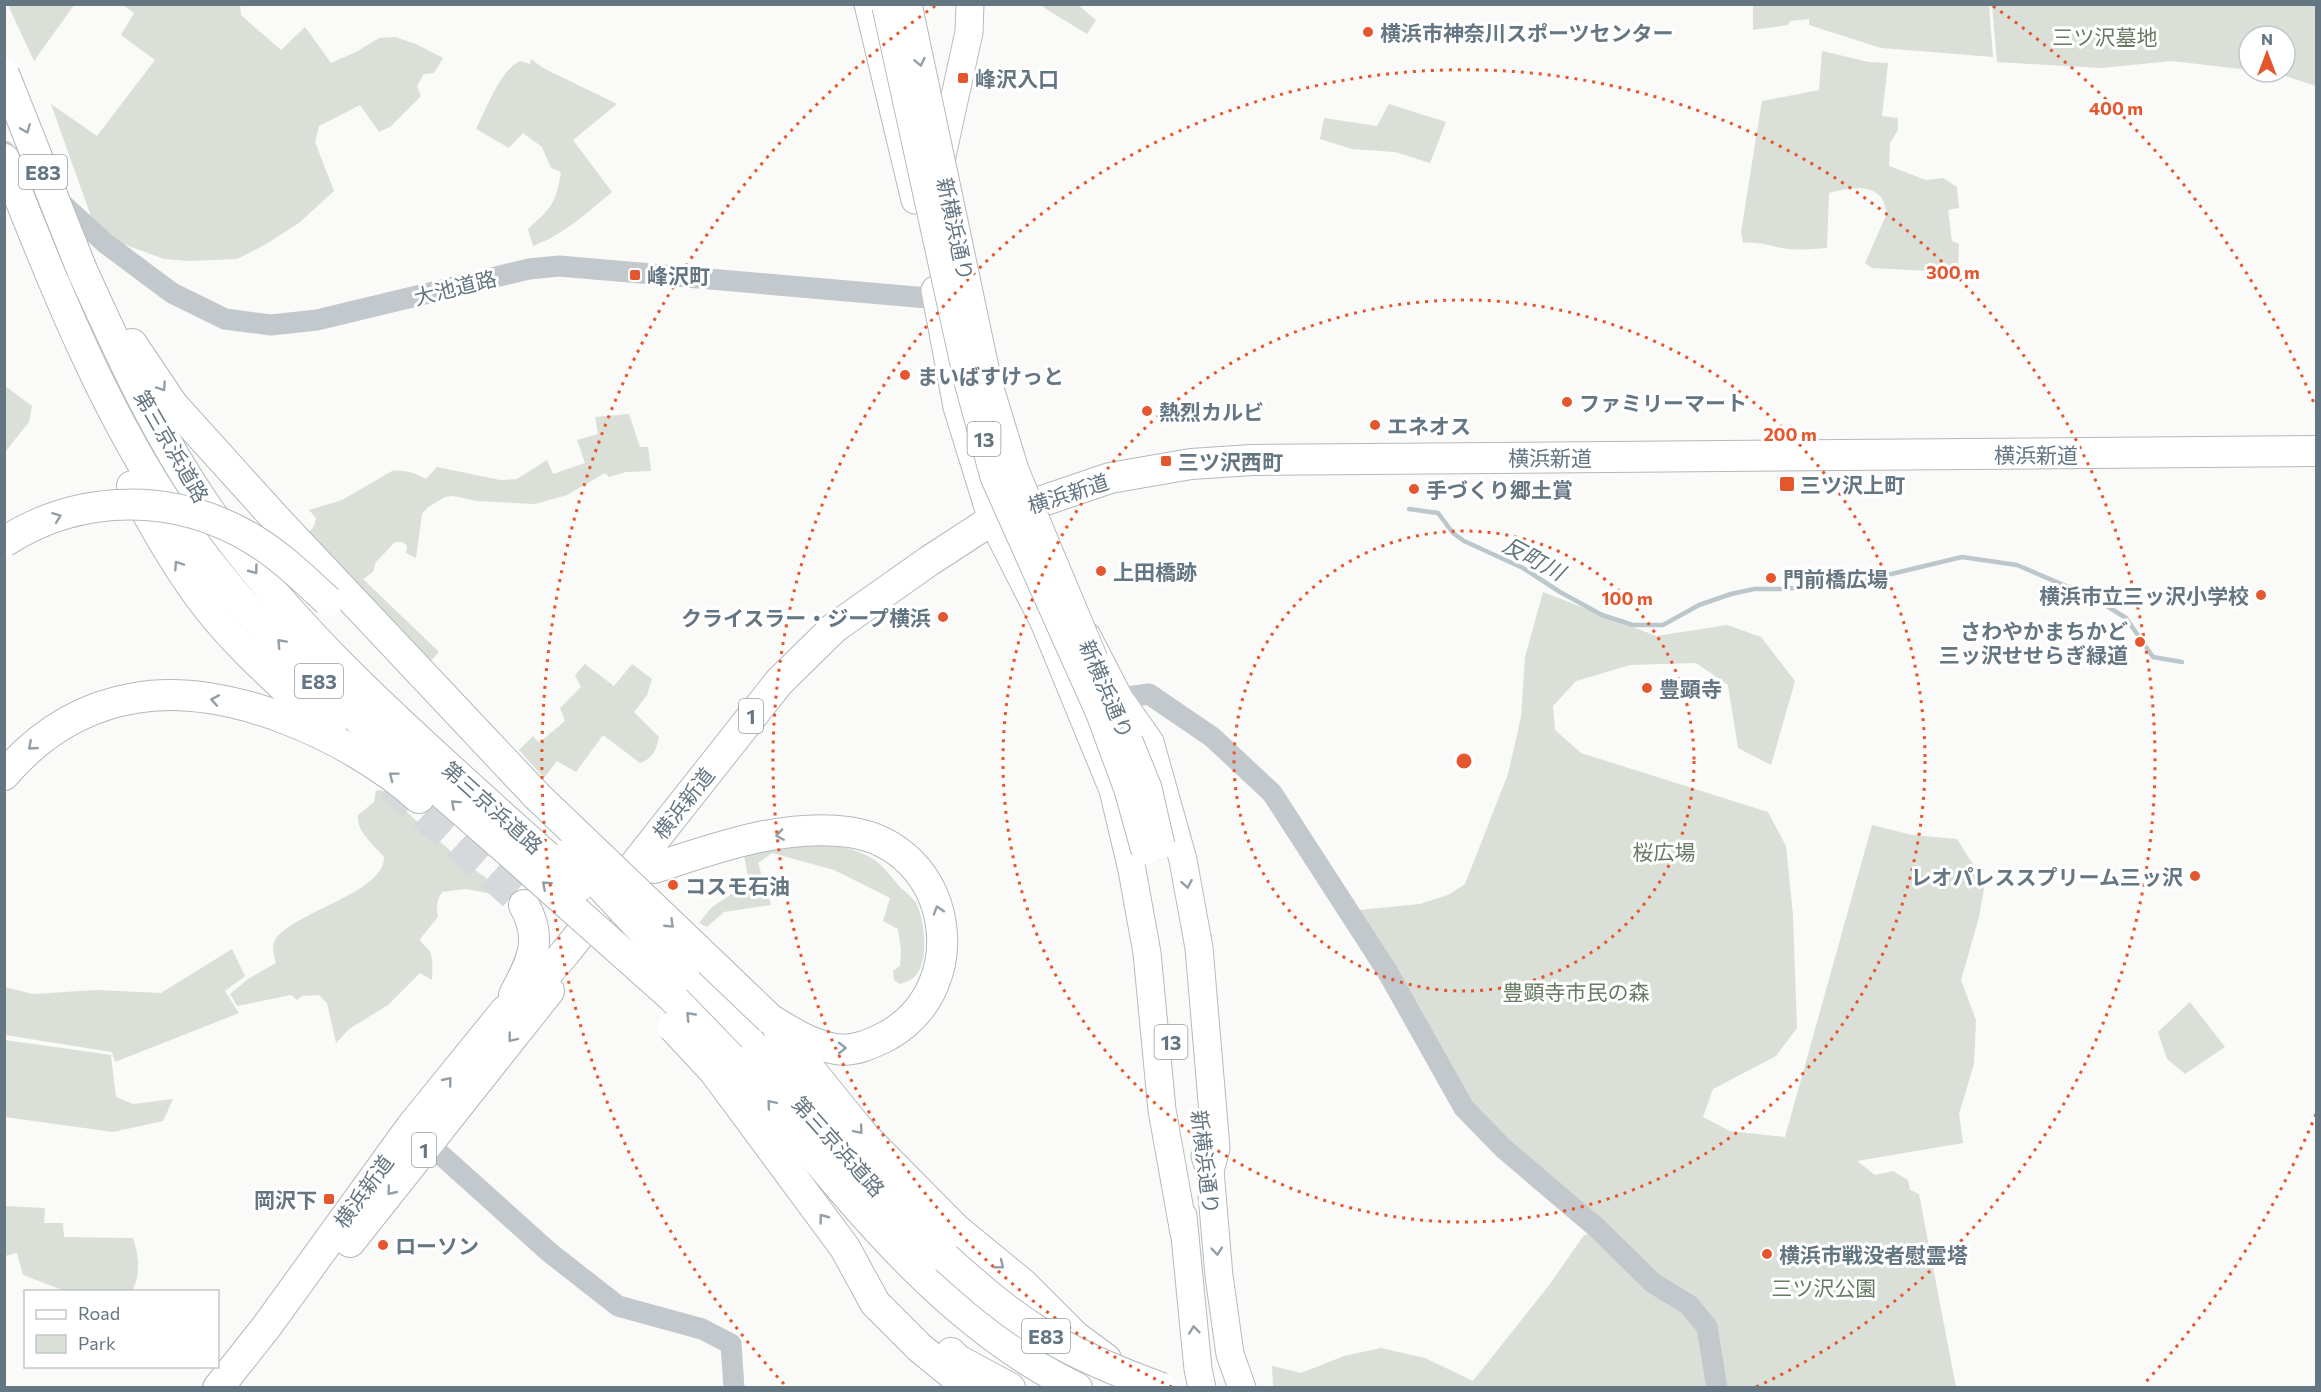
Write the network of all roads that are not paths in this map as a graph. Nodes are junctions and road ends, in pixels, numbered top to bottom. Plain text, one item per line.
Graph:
1 (970, 4) edge
2 (887, 5) edge
3 (4, 74) edge
4 (4, 151) edge
5 (4, 159) edge
6 (82, 270) junction
7 (937, 299) junction
8 (964, 302) junction
9 (2316, 451) edge
10 (2316, 466) edge
11 (151, 497) junction
12 (1026, 516) junction
13 (997, 529) junction
14 (4, 542) edge
15 (1119, 698) junction
16 (1082, 714) junction
17 (331, 731) dead end
18 (4, 775) edge
19 (511, 825) junction
20 (1153, 849) junction
21 (654, 868) junction
22 (524, 905) tunnel mouth
23 (505, 1011) junction
24 (770, 1019) junction
25 (732, 1057) junction
26 (420, 1135) junction
27 (808, 1149) junction
28 (1210, 1171) junction
29 (1184, 1233) junction
30 (845, 1248) junction
31 (946, 1258) junction
32 (218, 1388) edge
33 (234, 1388) edge
34 (734, 1388) edge
35 (969, 1388) edge
36 (1010, 1388) edge
37 (1040, 1388) edge
38 (1077, 1388) edge
39 (1119, 1388) edge
40 (1151, 1388) edge
41 (1162, 1388) edge
42 (1202, 1388) edge
43 (1242, 1388) edge
44 (1717, 1388) edge

1 - 8 main road
2 - 7 main road
2 - 20 main road, 新横浜通り / 13, bridge
3 -> 6 highway, 第三京浜道路 / E83, bridge
4 - 7 street, 大池道路
5 - 11 highway, 第三京浜道路 / E83
6 -> 19 highway
6 -> 19 highway, 第三京浜道路 / E83
7 - 8 street, 大池道路
7 - 13 main road
8 - 12 main road
9 - 12 highway, 横浜新道 / 1
10 - 12 highway, 横浜新道 / 1
17 -> 11 highway
19 -> 11 highway, 第三京浜道路 / E83
12 - 13 highway, 横浜新道 / 1
12 - 15 main road
13 - 16 main road
13 - 21 highway, 横浜新道 / 1
13 - 23 highway, 横浜新道 / 1
14 -> 19 highway, bridge
15 - 16 street
15 -> 28 main road
15 - 44 street
16 - 29 main road
19 -> 18 highway
19 -> 24 highway, bridge
25 -> 19 highway, 第三京浜道路 / E83, bridge
19 - 25 highway, 第三京浜道路 / E83, bridge
20 - 28 main road, 新横浜通り / 13
20 - 29 main road, 新横浜通り / 13
24 -> 21 highway
21 -> 26 highway, 横浜新道 / 1
22 - 23 highway
26 -> 23 highway, 横浜新道 / 1
24 -> 40 highway
27 -> 25 highway, 第三京浜道路 / E83
30 -> 25 highway
25 - 31 highway, 第三京浜道路 / E83
26 - 32 highway, 横浜新道 / 1
26 -> 33 highway, 横浜新道 / 1
26 - 34 street
27 - 37 highway
27 - 38 highway, 第三京浜道路 / E83
28 -> 43 main road, 新横浜通り / 13
42 -> 29 main road, 新横浜通り / 13
30 - 35 highway
30 - 36 highway
31 - 39 highway, bridge
31 - 41 highway, 第三京浜道路 / E83, bridge

